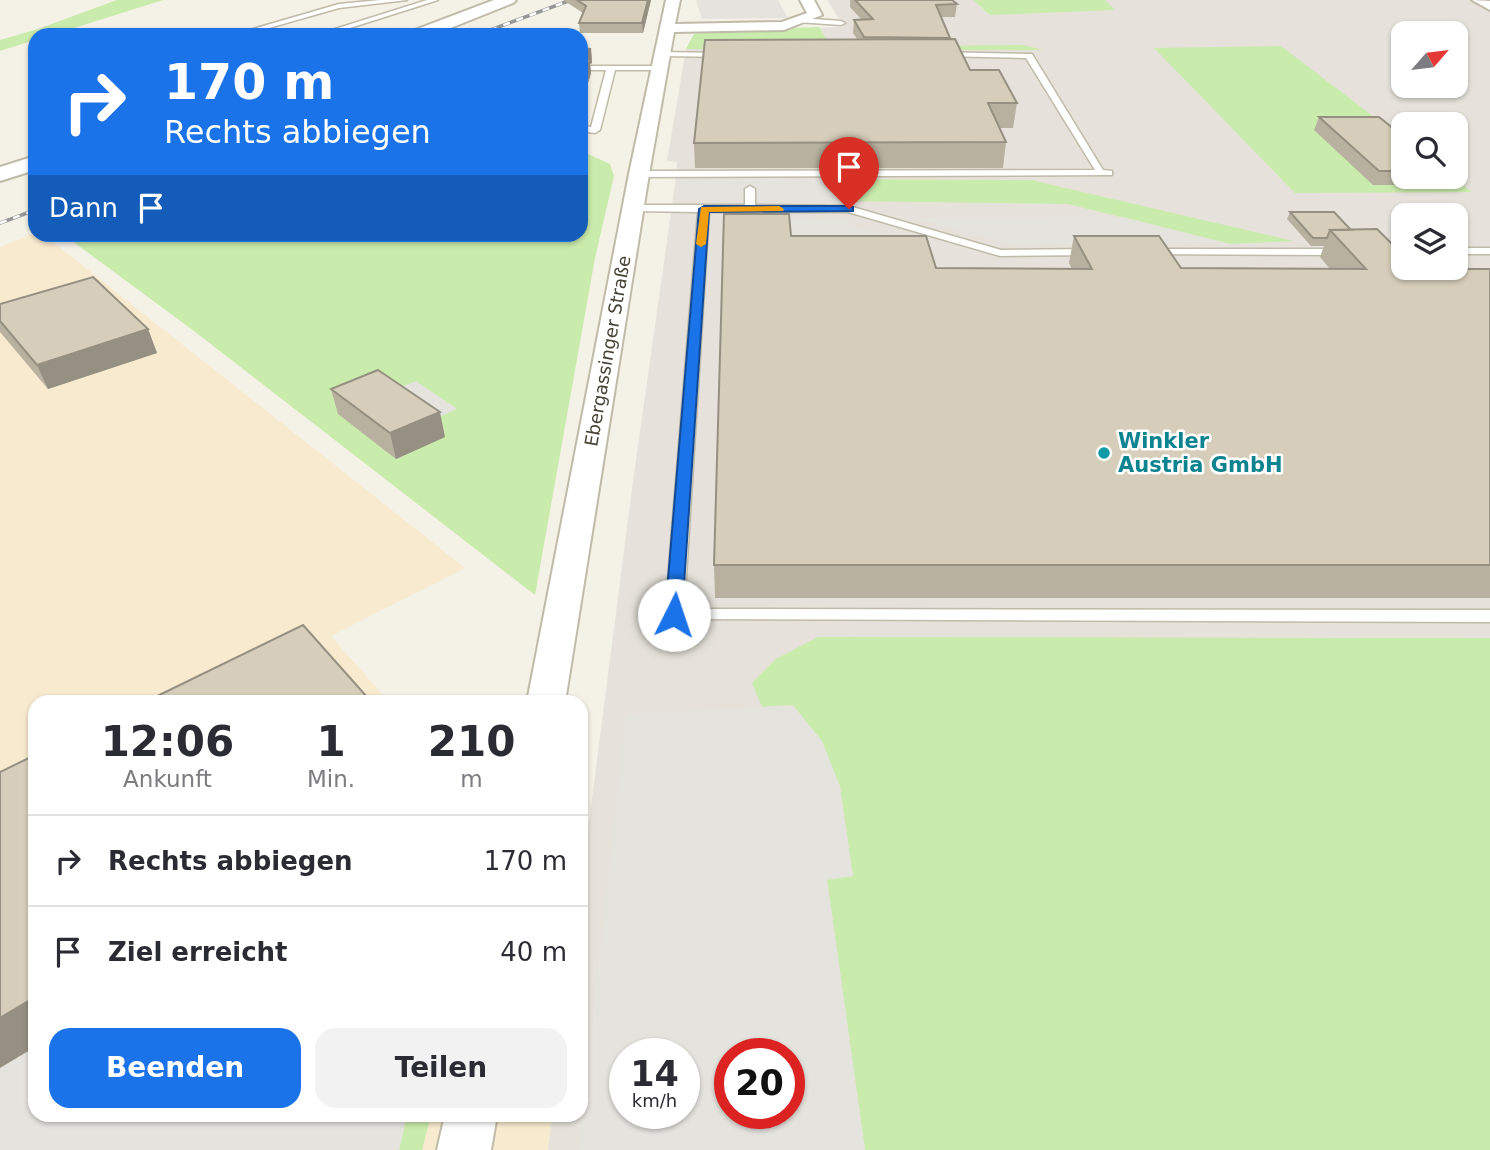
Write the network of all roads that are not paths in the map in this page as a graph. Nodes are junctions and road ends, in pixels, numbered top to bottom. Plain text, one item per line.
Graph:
1 (403, 0) edge
2 (435, 0) edge
3 (673, 0) edge
4 (807, 0) edge
5 (1479, 0) edge
6 (502, 1) edge
7 (1490, 6) edge
8 (800, 20) junction
9 (841, 23) dead end
10 (261, 28) edge
11 (343, 28) edge
12 (435, 28) edge
13 (668, 28) junction
14 (730, 54) edge
15 (932, 54) edge
16 (661, 61) junction
17 (588, 68) edge
18 (611, 68) junction
19 (609, 79) junction
20 (595, 80) dead end
21 (588, 129) edge
22 (28, 165) edge
23 (0, 174) edge
24 (639, 174) junction
25 (750, 189) dead end
26 (633, 208) junction
27 (704, 209) junction
28 (750, 209) junction
29 (1362, 251) edge
30 (1468, 251) edge
31 (1490, 251) edge
32 (1111, 252) edge
33 (1139, 252) edge
34 (1490, 616) edge
35 (543, 695) edge
36 (470, 1122) edge
37 (464, 1150) edge

1 - 10 lane
2 - 11 lane
3 - 13 street, Ebergassinger Straße
4 - 8 street
5 - 7 street
6 - 12 street
8 - 9 lane
8 - 13 street
13 - 16 street, Ebergassinger Straße
14 - 16 lane
15 - 24 lane
16 - 18 lane
16 - 24 street, Ebergassinger Straße
17 - 18 lane
18 - 19 lane
19 - 20 lane
19 - 21 lane
22 - 23 street
24 - 26 street, Ebergassinger Straße
25 - 28 lane
26 - 27 lane
26 - 35 street, Ebergassinger Straße
27 - 28 lane
27 - 34 lane
28 - 32 lane
29 - 33 lane
30 - 31 lane
36 - 37 street

